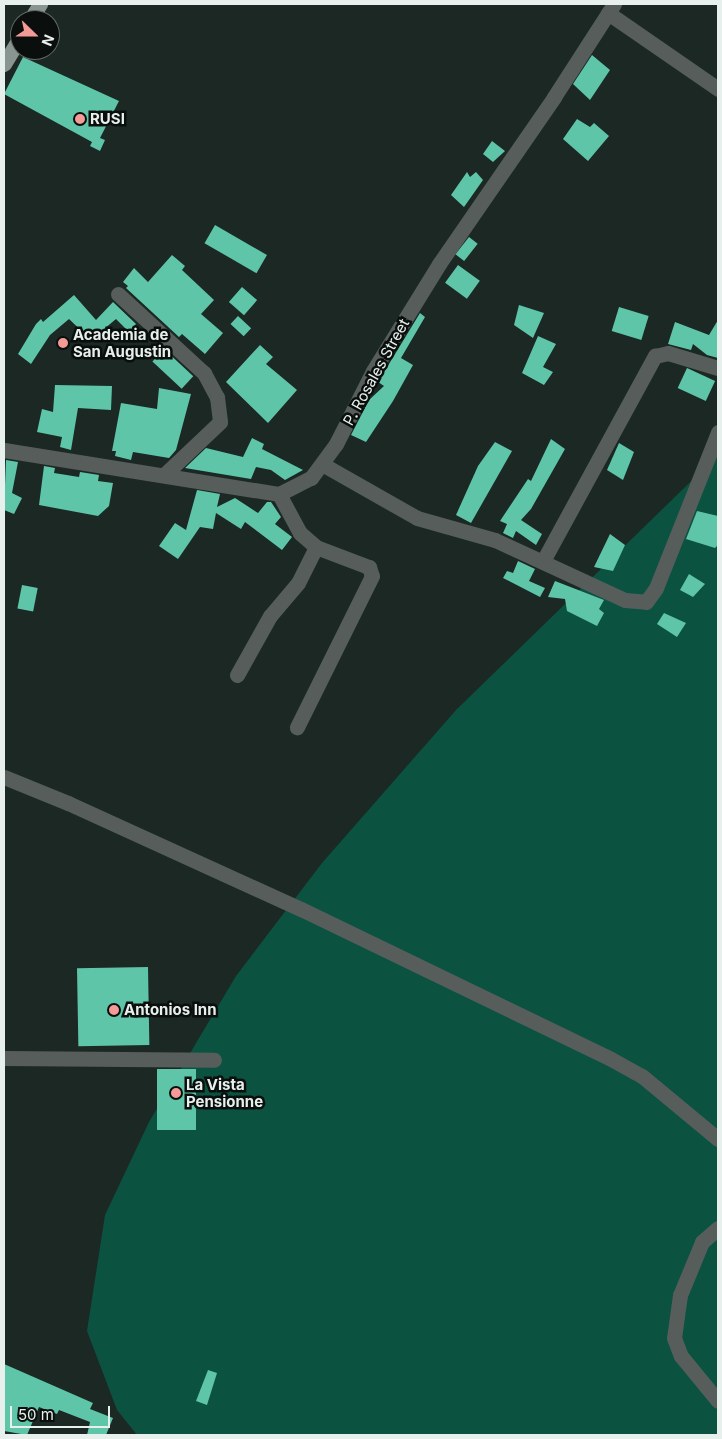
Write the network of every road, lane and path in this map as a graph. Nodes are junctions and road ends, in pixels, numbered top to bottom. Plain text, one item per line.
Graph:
1 (611, 8) edge
2 (718, 89) edge
3 (118, 294) dead end
4 (718, 368) edge
5 (718, 432) edge
6 (4, 450) edge
7 (322, 464) junction
8 (165, 474) junction
9 (280, 494) junction
10 (316, 547) junction
11 (543, 561) junction
12 (237, 675) dead end
13 (297, 727) dead end
14 (4, 777) edge
15 (4, 1058) edge
16 (214, 1060) dead end
17 (718, 1140) edge
18 (718, 1228) edge
19 (718, 1401) edge

1 - 2 street
1 - 7 street, P. Rosales Street
3 - 8 street
4 - 11 street
5 - 11 street
6 - 8 street
7 - 9 street, P. Rosales Street
7 - 11 street
8 - 9 street
9 - 10 street
10 - 12 street
10 - 13 street
14 - 17 street
15 - 16 street
18 - 19 street

